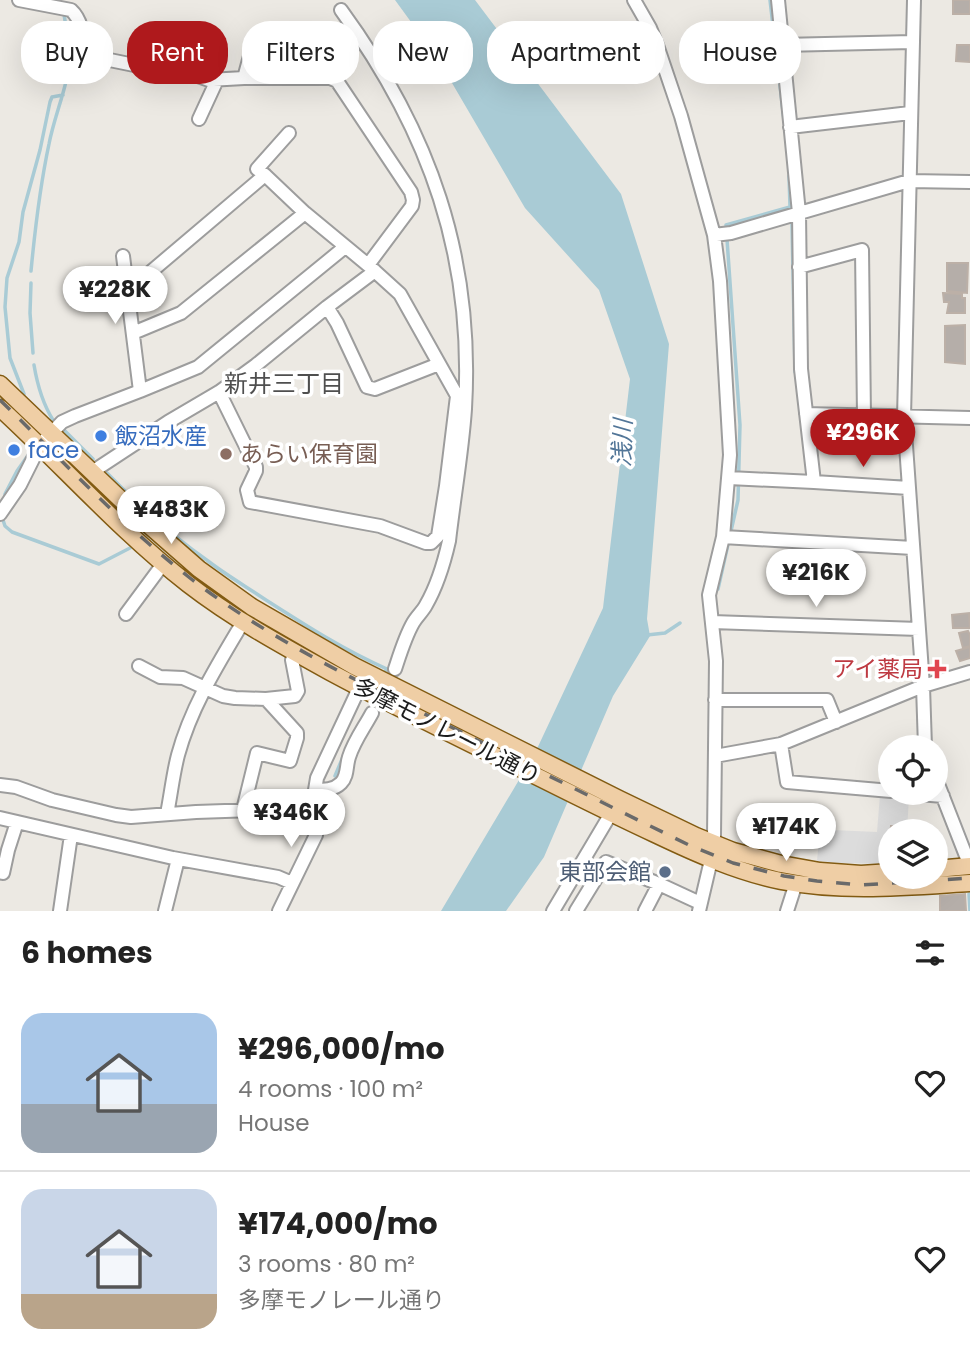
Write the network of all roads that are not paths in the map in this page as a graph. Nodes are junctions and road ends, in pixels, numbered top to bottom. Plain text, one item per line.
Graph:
1 (19, 0) edge
2 (634, 0) edge
3 (778, 0) edge
4 (914, 0) edge
5 (341, 10) dead end
6 (780, 21) edge
7 (912, 42) junction
8 (801, 45) edge
9 (127, 64) edge
10 (215, 84) edge
11 (339, 84) edge
12 (786, 84) edge
13 (910, 113) junction
14 (199, 119) dead end
15 (790, 127) junction
16 (289, 133) dead end
17 (265, 176) junction
18 (909, 181) junction
19 (970, 182) edge
20 (799, 212) junction
21 (305, 213) junction
22 (722, 234) junction
23 (345, 247) junction
24 (122, 256) dead end
25 (799, 267) junction
26 (372, 268) junction
27 (127, 292) junction
28 (327, 307) junction
29 (132, 333) junction
30 (439, 364) junction
31 (0, 384) edge
32 (140, 391) junction
33 (219, 392) junction
34 (457, 396) junction
35 (465, 411) junction
36 (3, 413) edge
37 (806, 414) junction
38 (864, 416) junction
39 (904, 417) junction
40 (970, 418) edge
41 (45, 439) junction
42 (92, 472) junction
43 (735, 479) junction
44 (814, 482) junction
45 (909, 488) junction
46 (1, 513) edge
47 (728, 538) junction
48 (913, 548) junction
49 (163, 564) junction
50 (126, 614) dead end
51 (243, 622) junction
52 (712, 622) junction
53 (919, 629) junction
54 (296, 653) junction
55 (139, 666) dead end
56 (395, 670) tunnel mouth
57 (970, 672) edge
58 (363, 680) junction
59 (923, 686) junction
60 (204, 689) junction
61 (266, 699) junction
62 (715, 700) junction
63 (372, 713) tunnel mouth
64 (836, 722) junction
65 (925, 735) edge
66 (781, 744) junction
67 (715, 755) junction
68 (0, 785) edge
69 (315, 790) junction
70 (878, 790) edge
71 (613, 805) junction
72 (946, 805) edge
73 (243, 810) junction
74 (167, 814) junction
75 (318, 817) junction
76 (0, 818) edge
77 (17, 822) junction
78 (71, 835) junction
79 (712, 852) junction
80 (178, 859) junction
81 (970, 866) edge
82 (948, 868) edge
83 (3, 873) dead end
84 (878, 873) edge
85 (292, 883) junction
86 (970, 883) edge
87 (659, 884) junction
88 (796, 884) junction
89 (700, 907) edge
90 (60, 911) edge
91 (165, 911) edge
92 (279, 911) edge
93 (553, 911) edge
94 (576, 911) edge
95 (645, 911) edge
96 (787, 911) edge

1 - 9 street
2 - 22 street
3 - 6 street
4 - 7 street
5 - 35 street
7 - 8 street
7 - 13 street
10 - 14 street
11 - 26 street
12 - 15 street
13 - 15 street
13 - 18 street
15 - 20 street
16 - 17 street
17 - 21 street
17 - 27 street
18 - 19 street
18 - 20 street
18 - 39 street
20 - 22 street
20 - 25 street
21 - 23 street
21 - 29 street
22 - 43 street
23 - 26 street
23 - 32 street
24 - 27 street
25 - 37 street
25 - 38 street
26 - 28 street
26 - 30 street
27 - 29 street
28 - 30 street
28 - 33 street
29 - 32 street
30 - 34 street
31 - 41 main road, 多摩モノレール通り
32 - 41 street
33 - 34 street
33 - 42 street
34 - 35 street
35 - 56 street
36 - 41 main road, 多摩モノレール通り
37 - 38 street
37 - 44 street
38 - 39 street
39 - 40 street
39 - 45 street
41 - 42 main road, 多摩モノレール通り
41 - 46 street
41 - 49 main road, 多摩モノレール通り
42 - 58 main road, 多摩モノレール通り
43 - 44 street
43 - 47 street
44 - 45 street
45 - 48 street
47 - 48 street
47 - 52 street
48 - 53 street
49 - 50 street
49 - 51 main road, 多摩モノレール通り
51 - 54 main road, 多摩モノレール通り
51 - 60 street
52 - 53 street
52 - 62 street
53 - 59 street
54 - 58 main road, 多摩モノレール通り
54 - 61 street
55 - 60 street
57 - 59 street
58 - 69 street
58 - 71 main road, 多摩モノレール通り
58 - 71 main road, 多摩モノレール通り
59 - 64 street
59 - 65 street
60 - 61 street
60 - 74 street
61 - 73 street
62 - 64 street
62 - 67 street
63 - 69 street
64 - 66 street
66 - 67 street
66 - 70 street
67 - 79 street
68 - 74 street
69 - 75 street
71 - 79 main road, 多摩モノレール通り
71 - 93 street
72 - 81 street
73 - 74 street
73 - 75 street
75 - 85 street
76 - 77 street
77 - 78 street
77 - 83 street
78 - 80 street
78 - 90 street
79 - 84 main road, 多摩モノレール通り
79 - 88 main road, 多摩モノレール通り
79 - 89 street
80 - 85 street
80 - 91 street
81 - 82 main road
85 - 92 street
86 - 88 main road, 多摩モノレール通り
87 - 89 street
87 - 94 street
87 - 95 street
88 - 96 street

